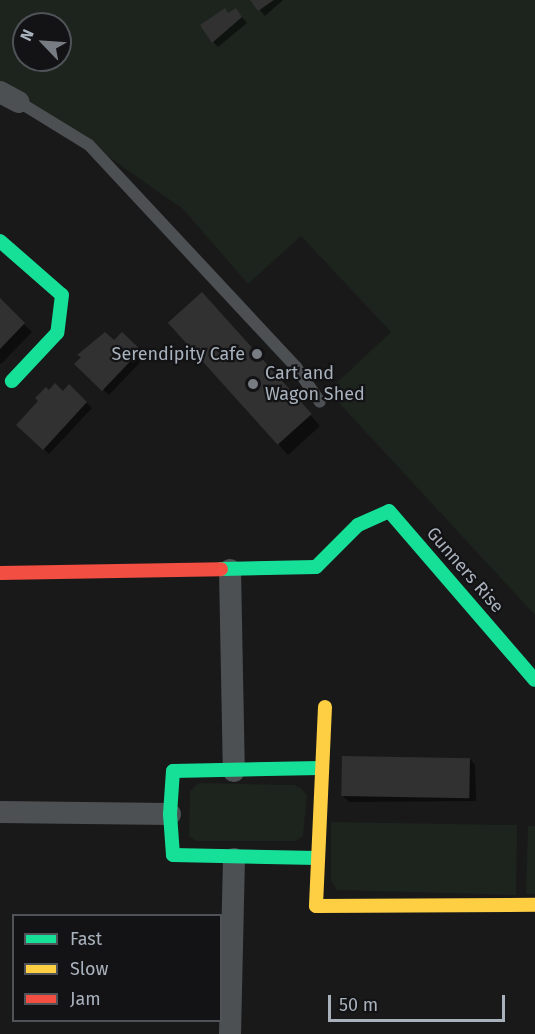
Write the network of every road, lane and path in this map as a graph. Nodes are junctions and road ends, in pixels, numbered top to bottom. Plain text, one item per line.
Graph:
1 (9, 97) edge
2 (0, 241) edge
3 (12, 381) dead end
4 (320, 402) dead end
5 (230, 570) junction
6 (0, 573) edge
7 (535, 680) edge
8 (325, 707) dead end
9 (320, 768) junction
10 (234, 771) junction
11 (0, 812) edge
12 (170, 814) junction
13 (234, 858) junction
14 (317, 858) junction
15 (535, 906) edge
16 (230, 1034) edge

1 - 4 lane
2 - 3 street
5 - 6 street
5 - 7 street, Gunners Rise
5 - 10 street
8 - 9 street
9 - 10 street
9 - 14 street
10 - 12 street
11 - 12 street
12 - 13 street
13 - 14 street
13 - 16 street
14 - 15 street

